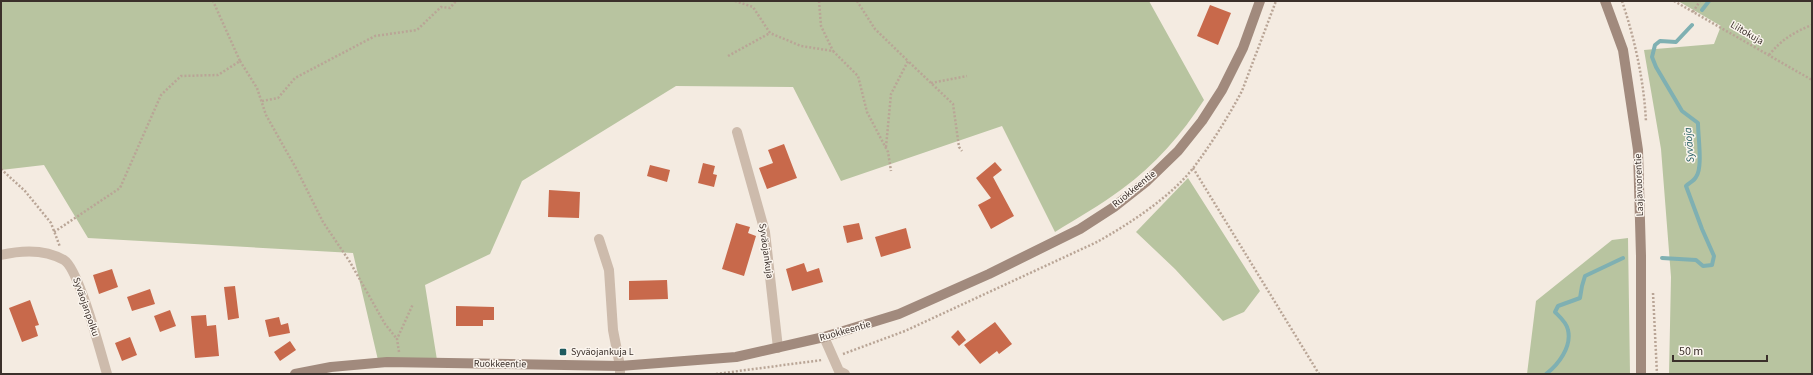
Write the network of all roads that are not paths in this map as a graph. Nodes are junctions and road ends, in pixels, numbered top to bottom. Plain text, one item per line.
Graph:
1 (1260, 1) edge
2 (1605, 1) edge
3 (737, 132) dead end
4 (600, 239) dead end
5 (1, 255) edge
6 (824, 337) junction
7 (778, 348) junction
8 (620, 370) edge
9 (107, 374) edge
10 (295, 374) edge
11 (845, 374) edge
12 (1641, 374) edge

1 - 6 street, Ruokkeentie
2 - 12 street, Laajavuorentie
3 - 7 street, Syväojankuja
4 - 8 street
5 - 9 street, Syväojanpolku
6 - 7 street, Ruokkeentie
6 - 11 street
7 - 8 street, Ruokkeentie
8 - 10 street, Ruokkeentie

